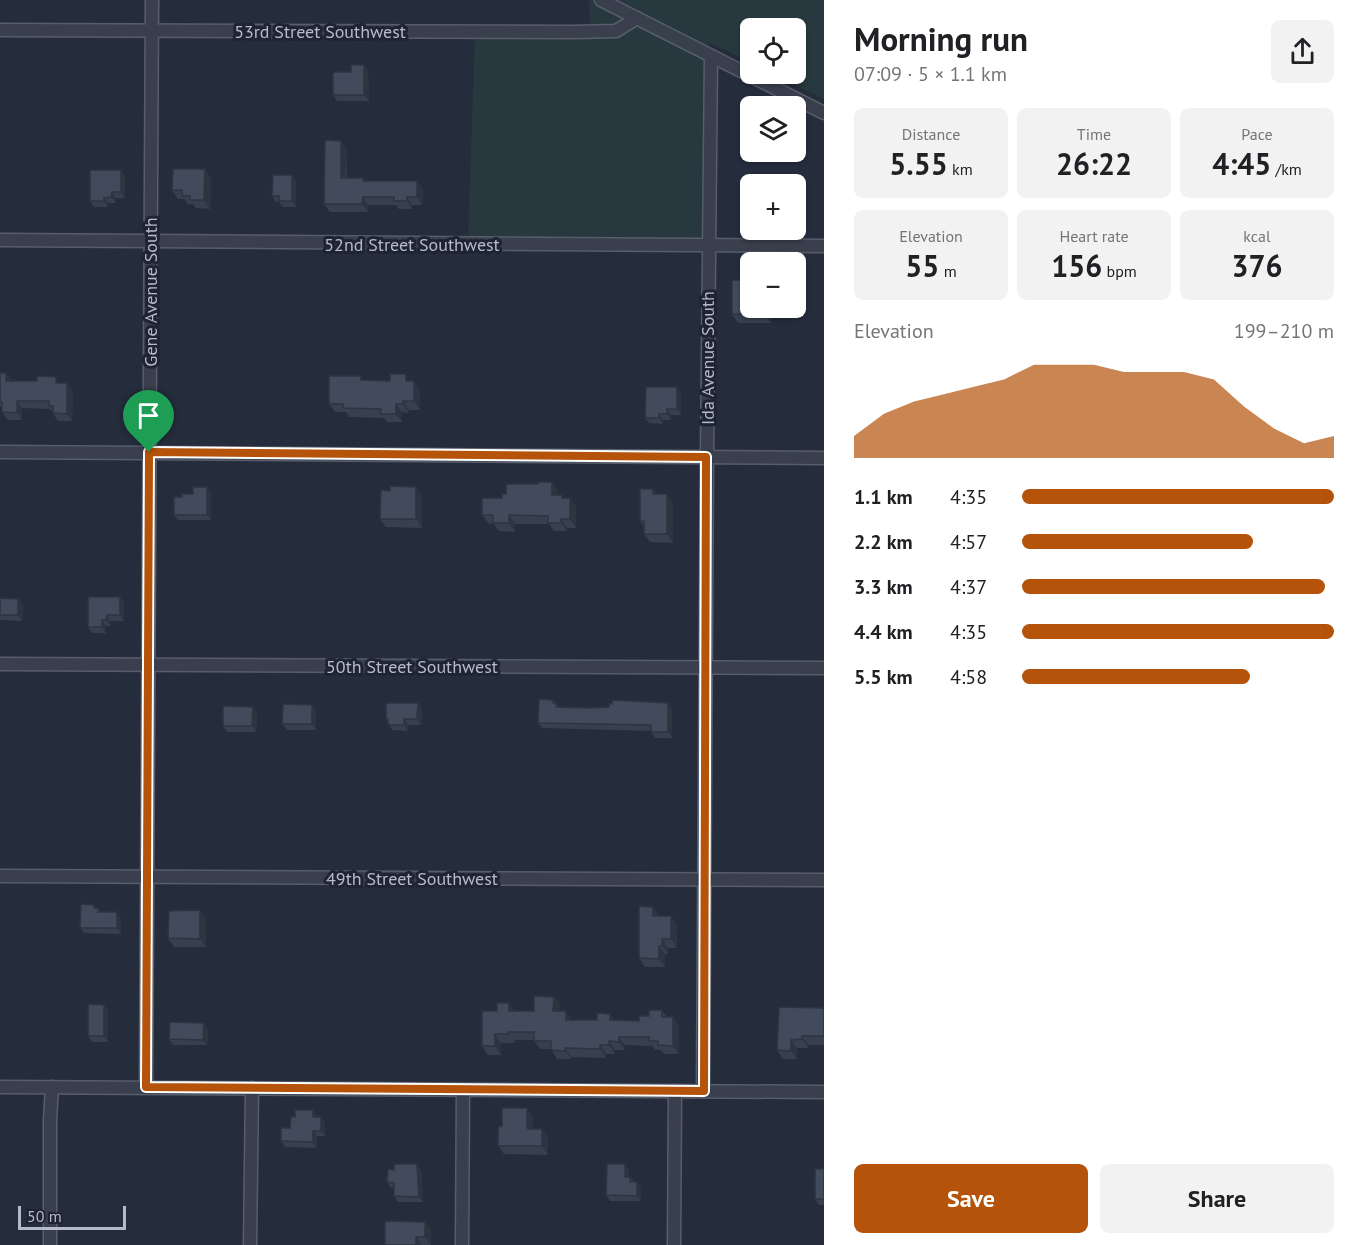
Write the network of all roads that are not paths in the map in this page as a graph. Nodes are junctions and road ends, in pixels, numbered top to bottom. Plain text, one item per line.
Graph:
1 (152, 0) edge
2 (601, 0) edge
3 (637, 18) junction
4 (0, 30) edge
5 (152, 32) junction
6 (711, 56) junction
7 (824, 113) edge
8 (0, 240) edge
9 (150, 241) junction
10 (708, 245) junction
11 (824, 246) edge
12 (0, 452) edge
13 (149, 452) junction
14 (706, 457) junction
15 (824, 458) edge
16 (0, 664) edge
17 (148, 665) junction
18 (705, 668) junction
19 (824, 668) edge
20 (0, 876) edge
21 (147, 878) junction
22 (705, 880) junction
23 (824, 880) edge
24 (0, 1087) edge
25 (52, 1087) junction
26 (146, 1087) junction
27 (252, 1088) junction
28 (463, 1089) junction
29 (675, 1091) junction
30 (704, 1091) junction
31 (824, 1092) edge
32 (50, 1245) edge
33 (250, 1245) edge
34 (462, 1245) edge
35 (674, 1245) edge

1 - 5 street, Gene Avenue South
2 - 3 street
3 - 5 street, 53rd Street Southwest
3 - 6 street
4 - 5 street, 53rd Street Southwest
5 - 9 street, Gene Avenue South
6 - 7 street
6 - 10 street, Ida Avenue South
8 - 9 street, 52nd Street Southwest
9 - 10 street, 52nd Street Southwest
9 - 13 street, Gene Avenue South
10 - 11 street, 52nd Street Southwest
10 - 14 street, Ida Avenue South
12 - 13 street
13 - 14 street
13 - 17 street, Gene Avenue South
14 - 15 street
14 - 18 street, Ida Avenue South
16 - 17 street, 50th Street Southwest
17 - 18 street, 50th Street Southwest
17 - 21 street, Gene Avenue South
18 - 19 street, 50th Street Southwest
18 - 22 street, Ida Avenue South
20 - 21 street, 49th Street Southwest
21 - 22 street, 49th Street Southwest
21 - 26 street, Gene Avenue South
22 - 23 street, 49th Street Southwest
22 - 30 street, Ida Avenue South
24 - 25 street
25 - 26 street
25 - 32 street
26 - 27 street
27 - 28 street
27 - 33 street
28 - 29 street
28 - 34 street
29 - 30 street
29 - 35 street
30 - 31 street

